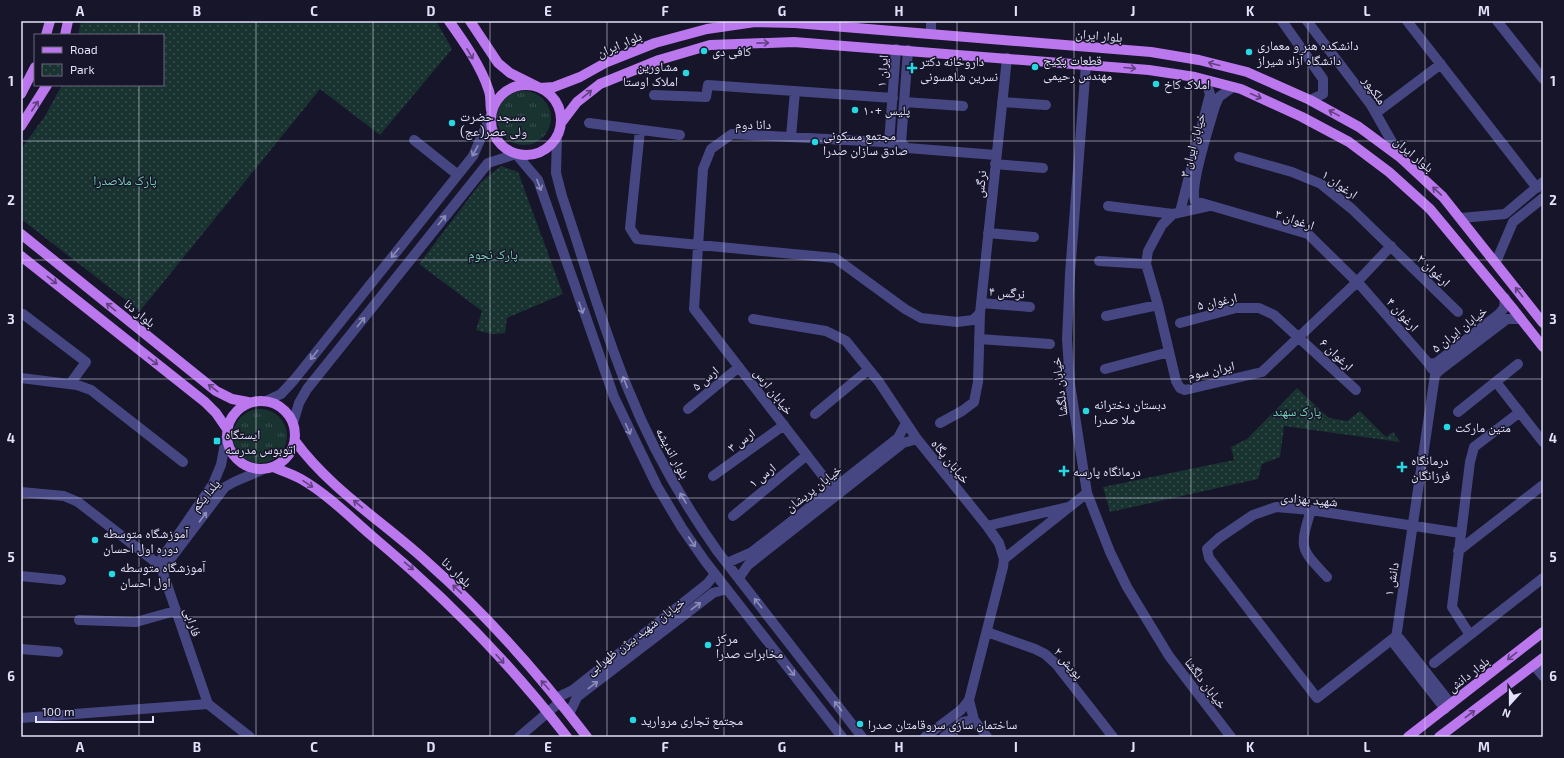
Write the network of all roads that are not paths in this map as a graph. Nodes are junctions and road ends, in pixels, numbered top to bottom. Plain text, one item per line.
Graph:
1 (50, 21) edge
2 (68, 21) edge
3 (449, 21) edge
4 (470, 21) edge
5 (931, 21) edge
6 (1282, 21) edge
7 (1307, 21) edge
8 (1407, 21) edge
9 (1497, 21) edge
10 (809, 23) edge
11 (46, 34) edge
12 (65, 34) edge
13 (931, 34) junction
14 (655, 43) junction
15 (896, 50) junction
16 (908, 50) junction
17 (1007, 58) junction
18 (659, 60) junction
19 (1086, 64) junction
20 (1441, 64) junction
21 (34, 69) edge
22 (1200, 79) junction
23 (1543, 79) edge
24 (46, 86) edge
25 (1233, 87) junction
26 (540, 88) junction
27 (795, 91) junction
28 (21, 94) edge
29 (654, 95) dead end
30 (893, 98) junction
31 (1310, 100) junction
32 (904, 102) junction
33 (1002, 102) junction
34 (1046, 105) dead end
35 (963, 106) dead end
36 (1376, 113) junction
37 (491, 115) junction
38 (561, 123) junction
39 (589, 123) dead end
40 (21, 126) edge
41 (640, 130) junction
42 (680, 135) dead end
43 (557, 136) junction
44 (790, 138) junction
45 (414, 140) dead end
46 (890, 143) junction
47 (901, 143) junction
48 (516, 154) junction
49 (1239, 157) dead end
50 (1401, 158) junction
51 (996, 159) junction
52 (1043, 168) dead end
53 (458, 175) junction
54 (1540, 185) edge
55 (1543, 198) edge
56 (1205, 205) junction
57 (1108, 206) dead end
58 (1176, 213) junction
59 (1461, 218) junction
60 (988, 233) junction
61 (21, 234) edge
62 (1034, 237) dead end
63 (698, 245) junction
64 (1391, 246) junction
65 (21, 256) edge
66 (1099, 261) dead end
67 (1496, 262) junction
68 (1146, 264) junction
69 (1356, 282) junction
70 (1504, 298) junction
71 (1158, 305) junction
72 (1030, 307) dead end
73 (980, 308) junction
74 (694, 310) joint
75 (1458, 312) dead end
76 (23, 314) dead end
77 (1106, 316) dead end
78 (753, 319) dead end
79 (1521, 319) junction
80 (1180, 323) dead end
81 (1543, 323) edge
82 (1299, 336) junction
83 (979, 339) junction
84 (1050, 344) dead end
85 (1543, 347) edge
86 (1169, 352) junction
87 (1430, 364) junction
88 (1518, 364) dead end
89 (739, 367) junction
90 (1105, 369) dead end
91 (868, 370) junction
92 (1435, 375) junction
93 (21, 378) edge
94 (1496, 382) junction
95 (70, 384) junction
96 (1356, 390) dead end
97 (266, 401) junction
98 (248, 402) junction
99 (688, 409) dead end
100 (1458, 412) dead end
101 (1520, 412) junction
102 (816, 414) dead end
103 (293, 423) junction
104 (906, 423) junction
105 (940, 423) dead end
106 (784, 425) junction
107 (226, 434) junction
108 (917, 440) junction
109 (295, 441) junction
110 (1543, 442) edge
111 (807, 455) junction
112 (183, 462) dead end
113 (269, 468) junction
114 (713, 476) dead end
115 (1543, 485) edge
116 (834, 489) junction
117 (21, 492) edge
118 (1087, 494) junction
119 (1072, 506) junction
120 (1311, 510) junction
121 (733, 516) dead end
122 (987, 526) junction
123 (1413, 526) junction
124 (1460, 533) junction
125 (1458, 551) junction
126 (1004, 559) junction
127 (727, 563) junction
128 (160, 567) junction
129 (715, 574) junction
130 (21, 576) edge
131 (1327, 577) dead end
132 (738, 578) junction
133 (1543, 578) edge
134 (61, 580) dead end
135 (726, 589) junction
136 (175, 611) junction
137 (79, 620) dead end
138 (987, 632) junction
139 (1543, 632) edge
140 (1470, 635) junction
141 (1395, 637) junction
142 (21, 649) edge
143 (58, 652) dead end
144 (1543, 658) edge
145 (1434, 663) dead end
146 (1534, 665) junction
147 (1543, 676) edge
148 (558, 700) junction
149 (969, 700) junction
150 (208, 704) junction
151 (1448, 706) junction
152 (548, 712) junction
153 (569, 714) junction
154 (21, 718) edge
155 (974, 720) junction
156 (250, 737) edge
157 (519, 737) edge
158 (567, 737) edge
159 (587, 737) edge
160 (842, 737) edge
161 (862, 737) edge
162 (925, 737) edge
163 (944, 737) edge
164 (987, 737) edge
165 (1113, 737) edge
166 (1231, 737) edge
167 (1408, 737) edge
168 (1439, 737) edge

1 - 11 main road
2 - 12 main road
3 -> 37 main road
4 - 26 main road
5 - 13 street
6 - 31 street
7 - 36 street, ملکپور
8 - 20 street
9 - 23 street
10 - 13 main road, بلوار ایران
10 - 14 main road, بلوار ایران
31 -> 13 main road, بلوار ایران
14 - 18 main road
14 - 26 main road, بلوار ایران
15 - 16 main road
18 -> 15 main road
15 - 30 street, ایران ۱
16 - 17 main road
16 - 32 street, ایران ۱
17 - 19 main road
17 - 33 street, نرگس
38 -> 18 main road
19 -> 22 main road
19 - 118 street, خیابان دلگشا
20 - 36 street
20 - 54 street
21 - 28 main road
22 - 25 main road
22 - 58 street, خیابان ایران ۳
40 -> 24 main road
25 - 56 street, خیابان ایران ۳
25 -> 70 main road
26 - 37 main road
26 - 38 main road
27 - 29 street
27 - 30 street
27 - 44 street
30 - 46 street, ایران ۱
50 -> 31 main road, بلوار ایران
32 - 35 street
32 - 47 street, ایران ۱
33 - 34 street
33 - 51 street, نرگس
36 - 50 street, ملکپور
37 - 48 main road
37 -> 53 street
38 - 43 main road
39 - 41 street
41 - 42 street
41 - 63 street
43 - 48 main road
127 -> 43 street, بلوار اندیشه
44 - 46 street, دانا دوم
44 - 63 street, دانا دوم
45 - 53 street
46 - 47 street, دانا دوم
47 - 51 street, دانا دوم
103 -> 48 street
48 -> 129 street
49 - 64 street, ارغوان ۱
59 -> 50 main road, بلوار ایران
51 - 52 street, دانا دوم
51 - 60 street, نرگس
53 -> 97 street
54 - 59 street
55 - 67 street
56 - 58 street
56 - 69 street, ارغوان ۳
57 - 58 street
58 - 68 street
59 - 67 main road, بلوار ایران
60 - 62 street
60 - 73 street, نرگس
98 -> 61 main road, بلوار دنا
63 - 73 street
63 - 74 street, دانا دوم
64 - 69 street, ایران سوم
64 - 75 street, ارغوان ۲
65 -> 107 main road
66 - 68 street
81 -> 67 main road, بلوار ایران
68 - 71 street, ایران سوم
69 - 82 street, ایران سوم
69 - 87 street, ارغوان ۴
70 - 79 main road
70 - 87 street, خیابان ایران ۵
71 - 77 street
71 - 86 street, ایران سوم
72 - 73 street, نرگس ۴
73 - 83 street, نرگس
74 - 89 street, خیابان ارس
76 - 95 street
78 - 91 street, خیابان پگاه
79 - 85 main road
79 - 92 street, خیابان ایران ۵
80 - 82 street, ارغوان ۵
82 - 86 street, ایران سوم
82 - 96 street, ارغوان ۶
83 - 84 street
83 - 105 street, نرگس
86 - 90 street
87 - 92 street, خیابان ایران ۵
88 - 94 street
89 - 99 street, ارس ۵
89 - 106 street, خیابان ارس
91 - 102 street
91 - 104 street, خیابان پگاه
92 - 123 street
93 - 95 street
94 - 100 street
94 - 101 street
95 - 112 street
97 - 98 main road
97 - 103 main road
98 - 107 main road
101 - 110 street
101 - 124 street
103 - 109 main road
104 - 108 street, خیابان پگاه
104 - 116 street, خیابان پریشان
106 - 111 street, خیابان ارس
106 - 114 street, ارس ۳
107 - 113 main road
107 - 128 street, یلدا یکم
108 - 122 street, خیابان پگاه
108 - 132 street, خیابان پریشان
109 - 113 main road
148 -> 109 main road, بلوار دنا
111 - 116 street, خیابان ارس
111 - 121 street, ارس ۱
128 -> 113 street, یلدا یکم
113 -> 152 main road
115 - 125 street
116 - 127 street, خیابان پریشان
117 - 128 street
118 - 119 street
118 - 166 street, خیابان دلگشا
119 - 122 street
119 - 126 street
120 - 123 street, شهید بهزادی
120 - 131 street
120 - 141 street, شهید بهزادی
122 - 126 street, خیابان پگاه
123 - 124 street, شهید بهزادی
123 - 141 street, دانش ۱
124 - 125 street
125 - 140 street
126 - 138 street, خیابان پگاه
127 - 132 street, بلوار اندیشه
128 - 136 street, فارابی
129 - 135 street
129 - 148 street, خیابان شهید بیژن ظهرابی
130 - 134 street
161 -> 132 street, بلوار اندیشه
133 - 140 street
153 -> 135 street, خیابان شهید بیژن ظهرابی
135 -> 160 street
136 - 137 street
136 - 150 street, فارابی
138 - 149 street, خیابان پگاه
138 - 165 street, پویش ۲
139 -> 151 main road, بلوار دانش
140 - 145 street
141 - 151 street
142 - 143 street
144 - 146 main road
146 - 147 street
168 -> 146 main road
148 - 152 street, خیابان شهید بیژن ظهرابی
148 - 153 main road, بلوار دنا
149 - 155 street, خیابان پگاه
149 - 162 street, خیابان پگاه
150 - 154 street
150 - 156 street
151 - 167 main road, بلوار دانش
152 - 157 street, خیابان شهید بیژن ظهرابی
152 - 158 main road
153 - 159 main road, بلوار دنا
155 - 163 street
155 - 164 street

